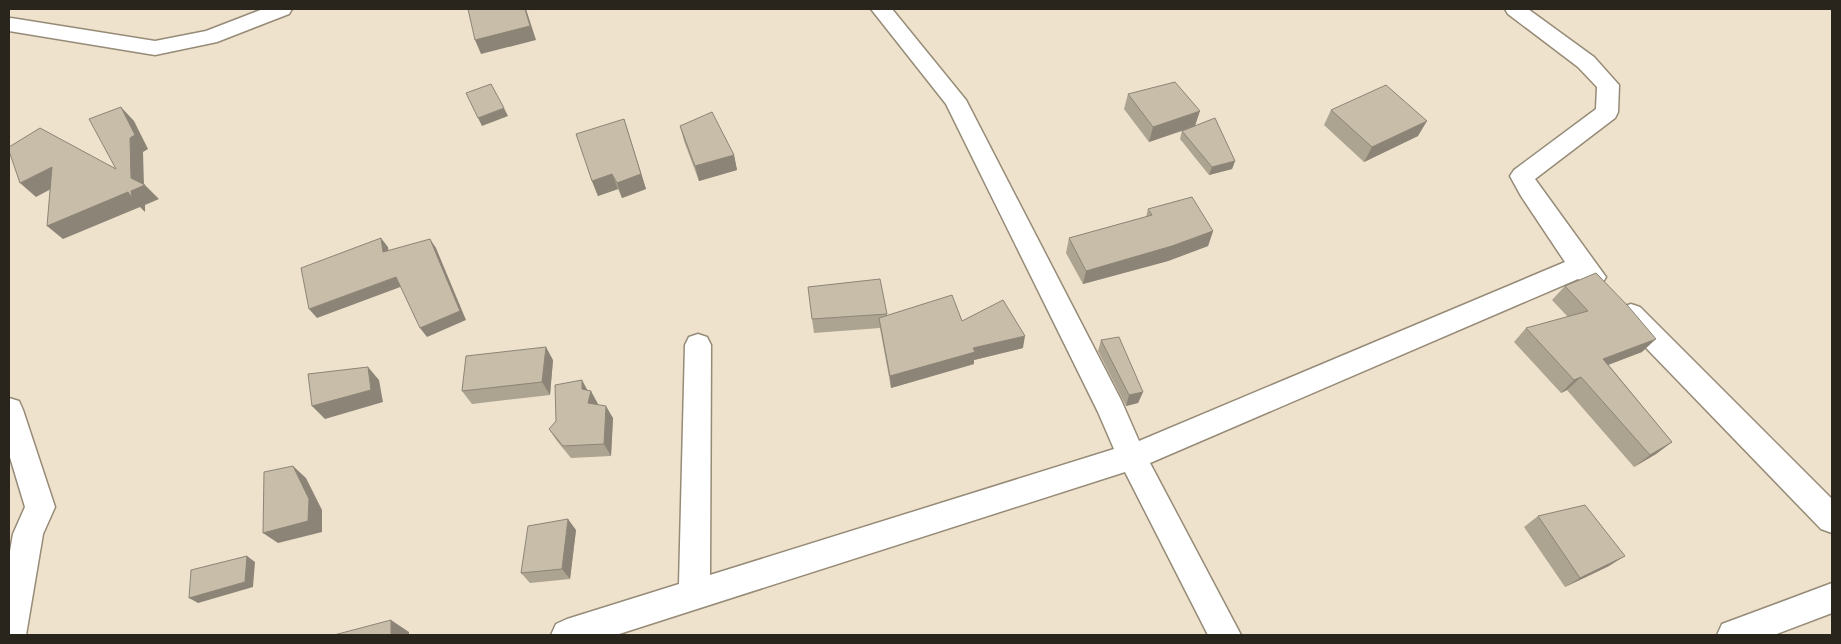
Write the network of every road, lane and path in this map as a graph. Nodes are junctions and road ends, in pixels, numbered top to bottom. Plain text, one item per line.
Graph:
1 (25, 9) edge
2 (282, 9) edge
3 (881, 9) edge
4 (1515, 9) edge
5 (10, 26) edge
6 (1582, 266) junction
7 (698, 345) dead end
8 (9, 410) edge
9 (1132, 457) junction
10 (1832, 519) edge
11 (694, 595) junction
12 (1832, 598) edge
13 (10, 635) edge
14 (567, 635) edge
15 (1225, 635) edge
16 (1733, 635) edge

1 - 5 street
2 - 5 street
3 - 9 street
4 - 6 street
6 - 9 street
6 - 10 street
7 - 11 street
8 - 13 street
9 - 11 street
9 - 15 street
11 - 14 street
12 - 16 street

